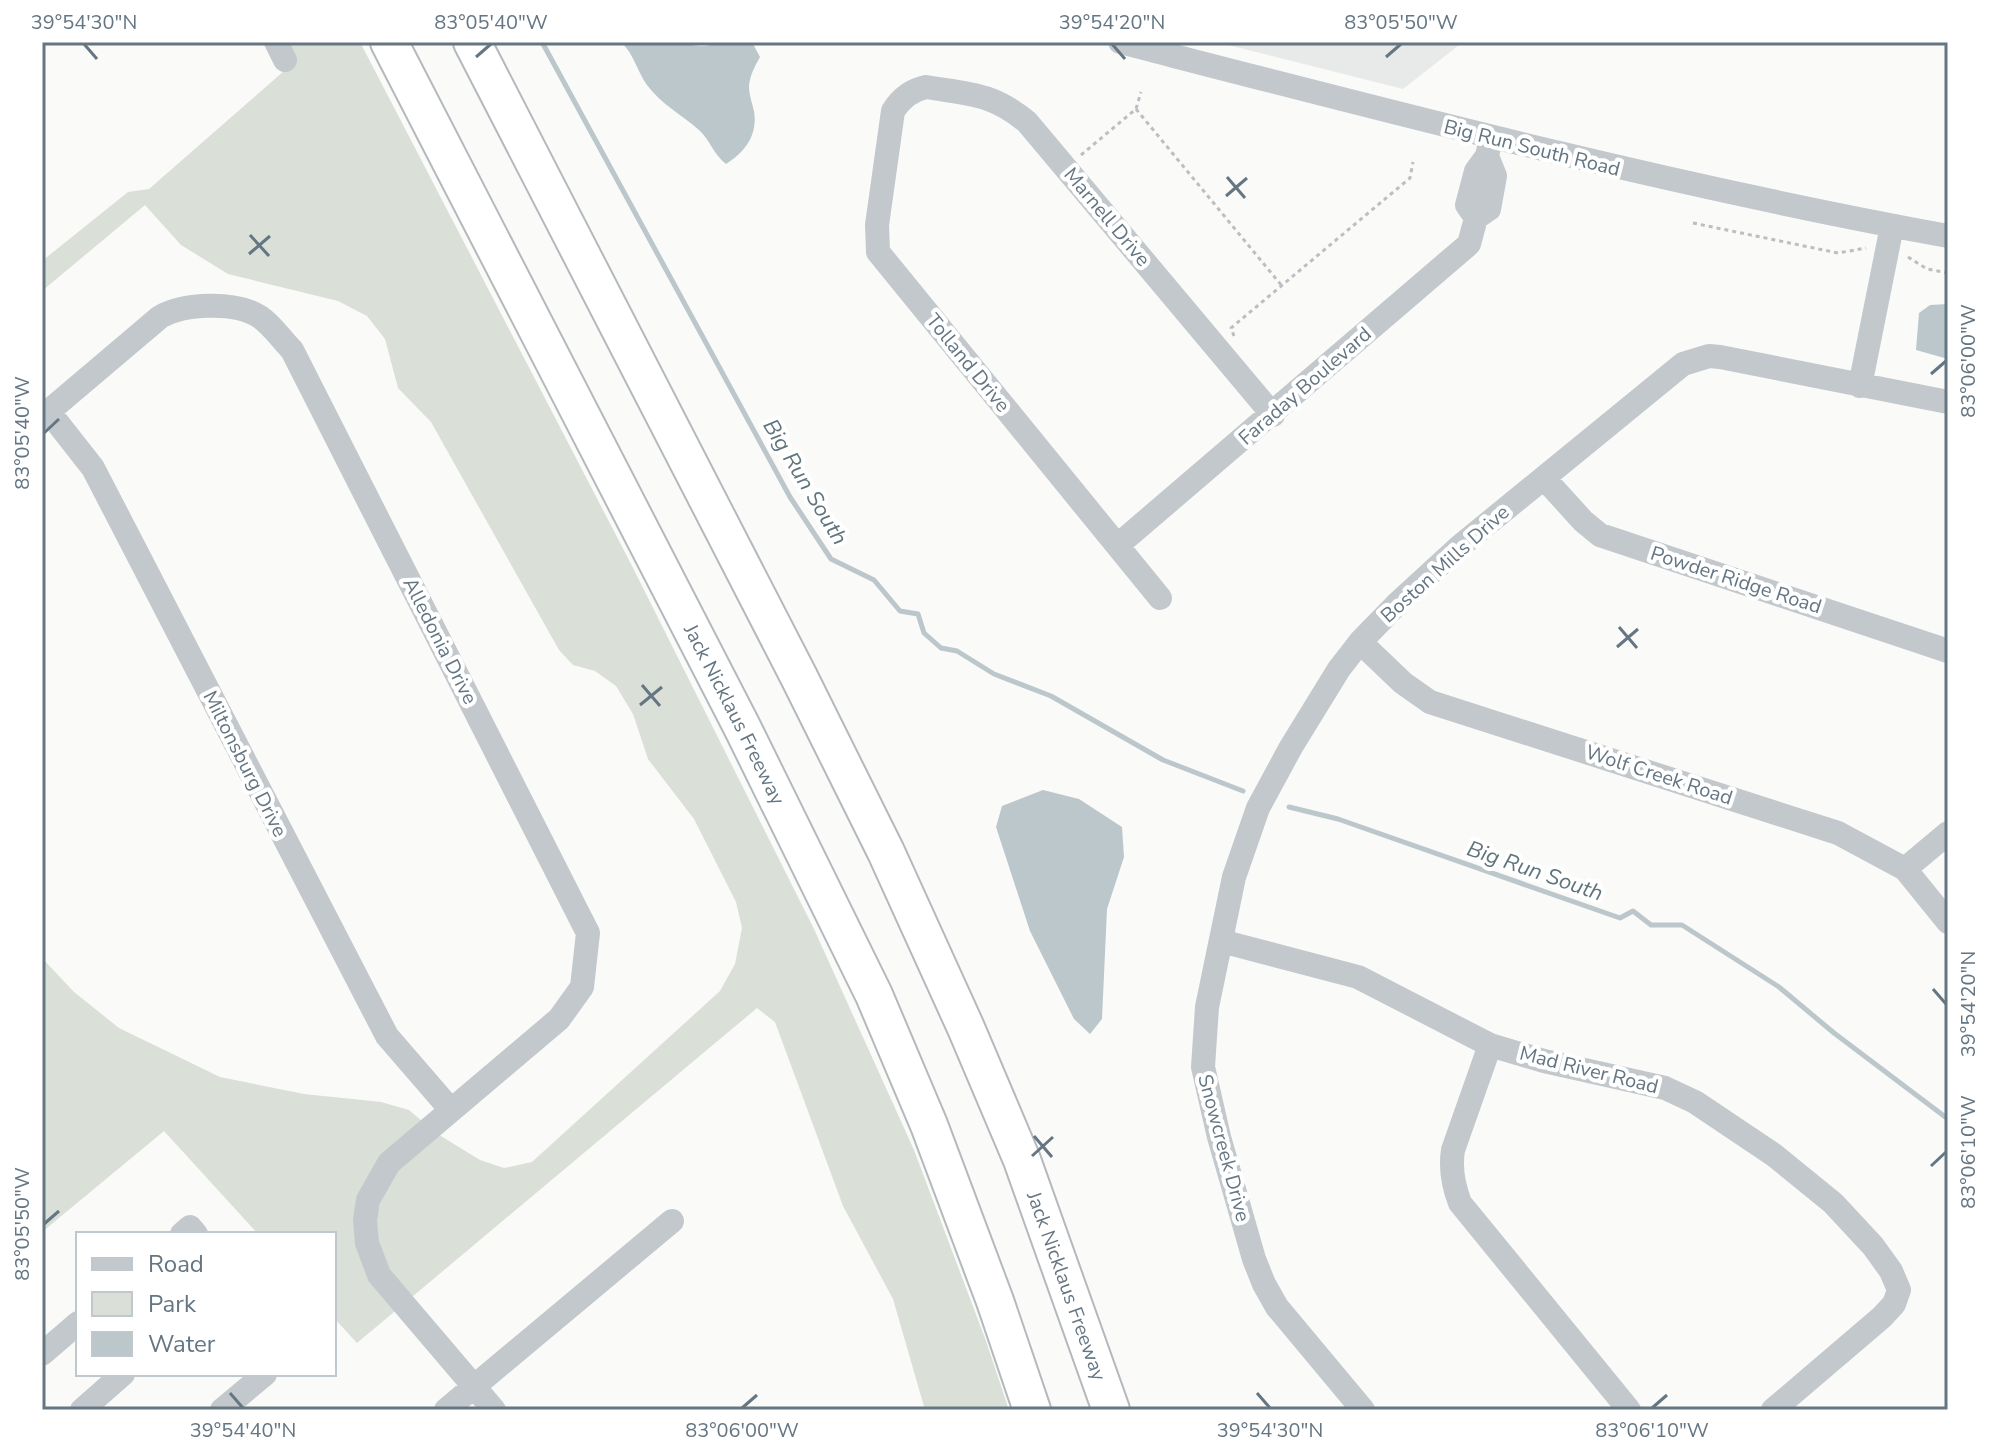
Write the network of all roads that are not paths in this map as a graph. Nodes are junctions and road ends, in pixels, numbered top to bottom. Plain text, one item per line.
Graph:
1 (389, 42) edge
2 (472, 42) edge
3 (1120, 42) edge
4 (904, 97) joint
5 (1489, 147) junction
6 (1892, 226) junction
7 (1948, 236) edge
8 (1860, 386) junction
9 (1948, 402) edge
10 (45, 415) edge
11 (1273, 415) junction
12 (1544, 478) junction
13 (1118, 545) junction
14 (1160, 598) dead end
15 (1360, 642) junction
16 (1948, 651) edge
17 (1258, 808) joint
18 (1948, 833) edge
19 (1905, 869) junction
20 (1948, 922) edge
21 (1221, 941) junction
22 (1490, 1045) junction
23 (451, 1110) junction
24 (672, 1221) dead end
25 (76, 1325) edge
26 (42, 1354) edge
27 (121, 1376) edge
28 (263, 1376) edge
29 (474, 1387) junction
30 (82, 1410) edge
31 (222, 1410) edge
32 (446, 1410) edge
33 (494, 1410) edge
34 (1032, 1410) edge
35 (1111, 1410) edge
36 (1363, 1410) edge
37 (1629, 1410) edge
38 (1773, 1410) edge

1 - 34 highway, Jack Nicklaus Freeway
2 - 35 highway, Jack Nicklaus Freeway
3 - 5 street, Big Run South Road
4 - 11 street, Marnell Drive
4 - 13 street, Tolland Drive
5 - 6 street, Big Run South Road
5 - 11 street, Faraday Boulevard
6 - 7 street, Big Run South Road
6 - 8 street
8 - 9 street
8 - 12 street, Boston Mills Drive
10 - 23 street, Miltonsburg Drive
10 - 23 street, Alledonia Drive
11 - 13 street, Faraday Boulevard
12 - 15 street, Boston Mills Drive
12 - 16 street, Powder Ridge Road
13 - 14 street, Tolland Drive
15 - 17 street, Boston Mills Drive
15 - 19 street, Wolf Creek Road
17 - 21 street, Snowcreek Drive
18 - 19 street
19 - 20 street, Wolf Creek Road
21 - 22 street, Mad River Road
21 - 36 street, Snowcreek Drive
22 - 37 street
22 - 38 street, Mad River Road
23 - 29 street
24 - 29 street
25 - 26 street
27 - 30 street
28 - 31 street
29 - 32 street
29 - 33 street

